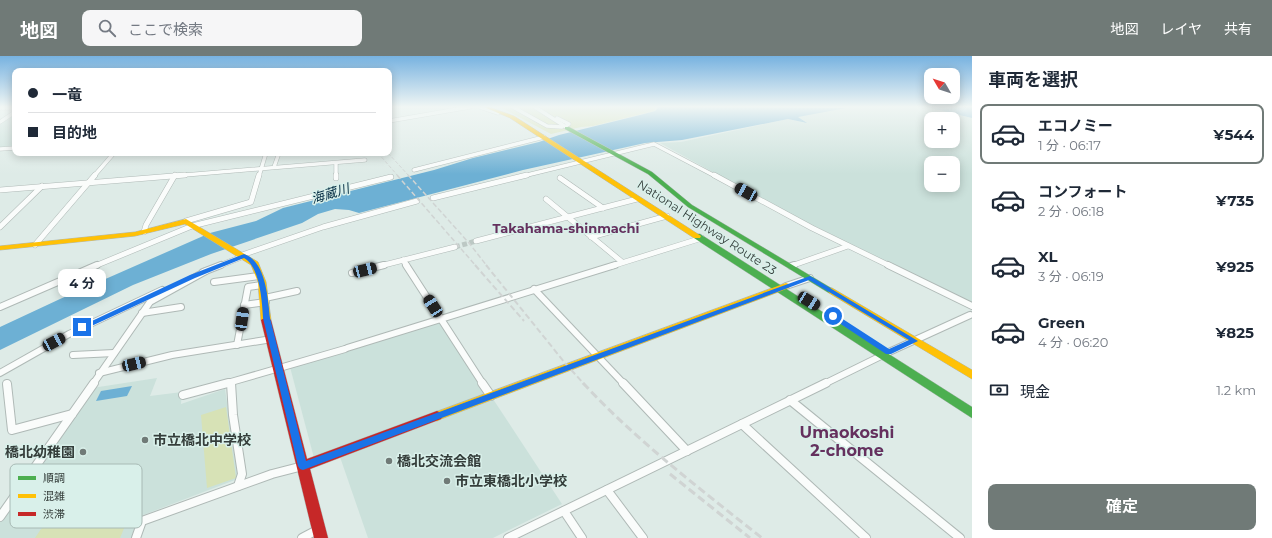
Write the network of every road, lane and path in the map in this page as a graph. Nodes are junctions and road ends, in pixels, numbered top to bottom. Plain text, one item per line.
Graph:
1 (533, 129) edge
2 (535, 129) edge
3 (570, 129) edge
4 (546, 137) junction
5 (12, 148) edge
6 (0, 149) edge
7 (613, 153) junction
8 (111, 156) edge
9 (265, 156) edge
10 (278, 156) edge
11 (365, 160) dead end
12 (582, 160) junction
13 (336, 162) junction
14 (274, 167) junction
15 (262, 168) junction
16 (414, 170) dead end
17 (175, 175) junction
18 (391, 177) dead end
19 (336, 178) dead end
20 (560, 178) dead end
21 (89, 182) junction
22 (42, 186) junction
23 (0, 190) edge
24 (433, 198) dead end
25 (546, 199) dead end
26 (637, 199) junction
27 (417, 201) dead end
28 (603, 208) junction
29 (665, 216) junction
30 (568, 217) junction
31 (190, 225) junction
32 (0, 227) edge
33 (144, 232) junction
34 (591, 237) junction
35 (702, 238) junction
36 (476, 241) tunnel mouth
37 (35, 245) junction
38 (848, 246) junction
39 (455, 247) tunnel mouth
40 (0, 248) edge
41 (243, 255) junction
42 (403, 260) junction
43 (622, 262) junction
44 (791, 266) junction
45 (206, 271) junction
46 (352, 273) dead end
47 (810, 278) junction
48 (260, 280) junction
49 (214, 282) dead end
50 (782, 287) junction
51 (534, 289) junction
52 (297, 291) dead end
53 (265, 300) junction
54 (244, 305) junction
55 (972, 306) edge
56 (0, 307) edge
57 (181, 307) dead end
58 (142, 313) junction
59 (970, 315) dead end
60 (441, 318) junction
61 (272, 339) junction
62 (915, 341) junction
63 (237, 345) junction
64 (114, 353) junction
65 (886, 354) junction
66 (72, 355) dead end
67 (598, 357) junction
68 (279, 368) junction
69 (0, 373) edge
70 (99, 373) junction
71 (972, 375) edge
72 (231, 382) junction
73 (7, 384) dead end
74 (183, 395) dead end
75 (491, 396) junction
76 (790, 400) junction
77 (972, 405) edge
78 (972, 413) edge
79 (72, 414) junction
80 (742, 424) junction
81 (687, 451) junction
82 (37, 464) edge
83 (303, 466) junction
84 (238, 486) junction
85 (607, 490) junction
86 (10, 502) edge
87 (564, 511) junction
88 (0, 516) edge
89 (142, 521) edge
90 (140, 528) edge
91 (320, 534) edge
92 (524, 535) edge
93 (136, 538) edge
94 (302, 538) edge
95 (508, 538) edge
96 (582, 538) edge
97 (643, 538) edge
98 (866, 538) edge
99 (960, 538) edge

1 - 4 main road, National Highway Route 23
2 - 4 main road, National Highway Route 23
3 - 7 main road
4 - 12 main road, National Highway Route 23
4 - 16 street
5 - 6 street
7 - 12 street
7 - 38 street
7 - 44 main road
8 - 21 street
9 - 15 street
10 - 14 street
11 - 13 street
12 - 24 street
12 - 26 street
12 - 29 main road, National Highway Route 23
12 - 50 main road, National Highway Route 23
13 - 14 street
13 - 19 street
14 - 15 street
15 - 17 street
15 - 31 street
17 - 21 street
17 - 33 street
18 - 31 street
20 - 28 street
21 - 22 street
21 - 37 street
22 - 23 street
22 - 32 street
25 - 30 street
26 - 28 street
26 - 29 street
27 - 41 street
28 - 30 street
29 - 34 street
29 - 35 main road, National Highway Route 23
30 - 34 street
30 - 36 street
31 - 33 main road
31 - 41 main road
31 - 56 street
33 - 37 main road
34 - 43 street
35 - 43 street
35 - 50 main road, National Highway Route 23
37 - 40 main road
38 - 44 street
38 - 55 street
39 - 42 street
41 - 45 street
41 - 48 main road
42 - 46 street
42 - 60 street
43 - 51 street
44 - 47 main road
45 - 58 street
45 - 69 street
47 - 50 street
47 - 62 main road
48 - 49 street
48 - 53 main road
48 - 54 street
50 - 65 main road, National Highway Route 23
50 - 67 main road
51 - 60 street
51 - 67 street
52 - 53 street
53 - 54 street
53 - 61 main road
54 - 63 street
57 - 58 street
58 - 64 street
59 - 62 street
60 - 68 street
60 - 75 street
61 - 63 street
61 - 68 main road
62 - 65 street
62 - 71 main road
63 - 70 street
64 - 66 street
64 - 70 street
65 - 76 street
65 - 77 main road, National Highway Route 23
65 - 78 main road, National Highway Route 23
67 - 75 main road
67 - 81 street
68 - 72 street
68 - 83 main road
70 - 79 street
72 - 74 street
72 - 84 street
73 - 79 street
75 - 83 main road
76 - 80 street
76 - 99 street
79 - 82 street
80 - 81 street
80 - 98 street
81 - 85 street
83 - 84 street
83 - 91 main road
84 - 89 street
85 - 87 street
85 - 97 street
86 - 88 street
87 - 92 street
87 - 96 street
90 - 93 street
91 - 94 street
92 - 95 street

